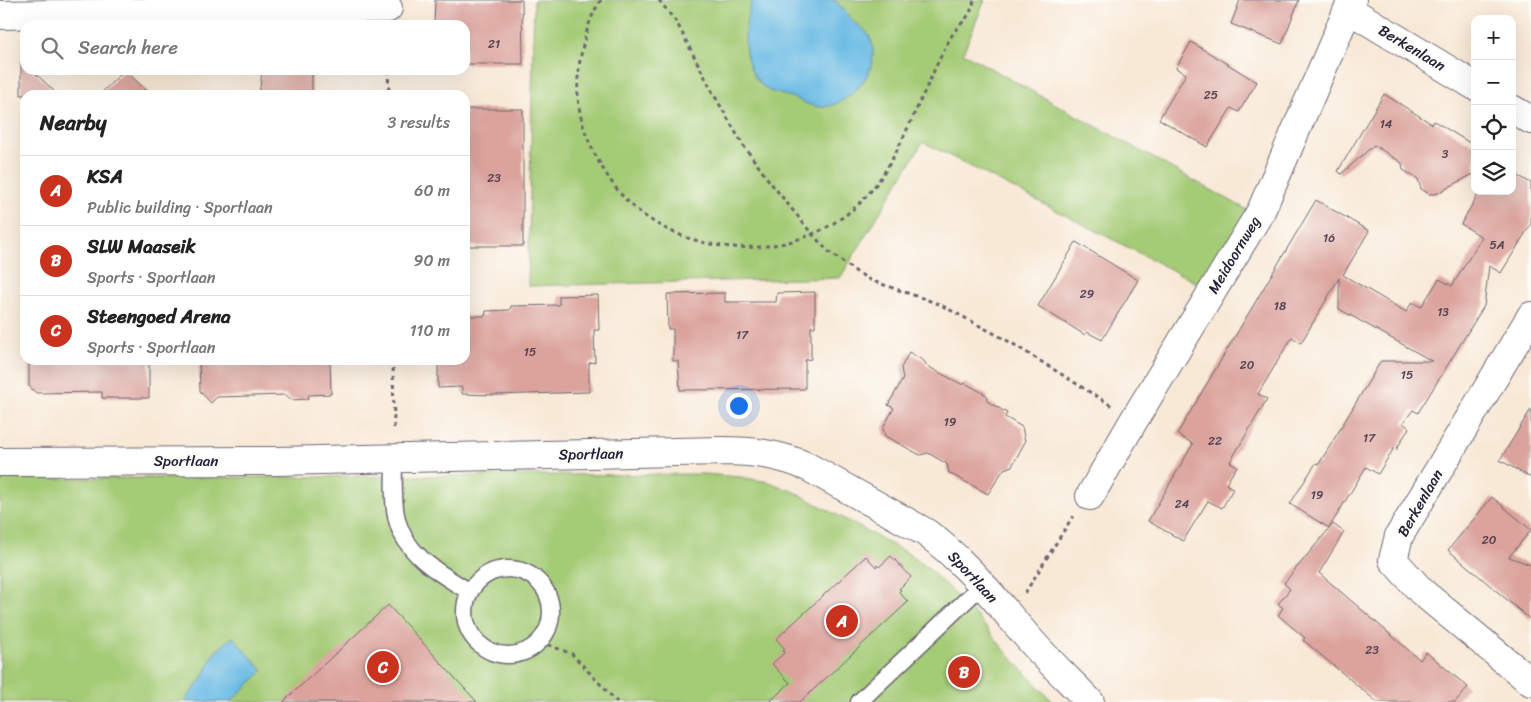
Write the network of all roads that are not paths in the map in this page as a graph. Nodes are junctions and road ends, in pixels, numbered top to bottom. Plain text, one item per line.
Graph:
1 (1350, 5) edge
2 (388, 8) dead end
3 (0, 15) edge
4 (1471, 83) edge
5 (1516, 111) edge
6 (1531, 120) edge
7 (1531, 316) edge
8 (394, 458) junction
9 (0, 462) edge
10 (1090, 496) road end
11 (982, 586) junction
12 (470, 592) junction
13 (1531, 682) edge
14 (859, 702) edge
15 (1090, 702) edge

1 - 4 street, Berkenlaan
1 - 10 street, Meidoornweg
2 - 3 street
5 - 6 street
7 - 13 street, Berkenlaan
8 - 9 street, Sportlaan
8 - 11 street, Sportlaan
8 - 12 lane
11 - 14 lane
11 - 15 street, Sportlaan
12 - 12 lane

